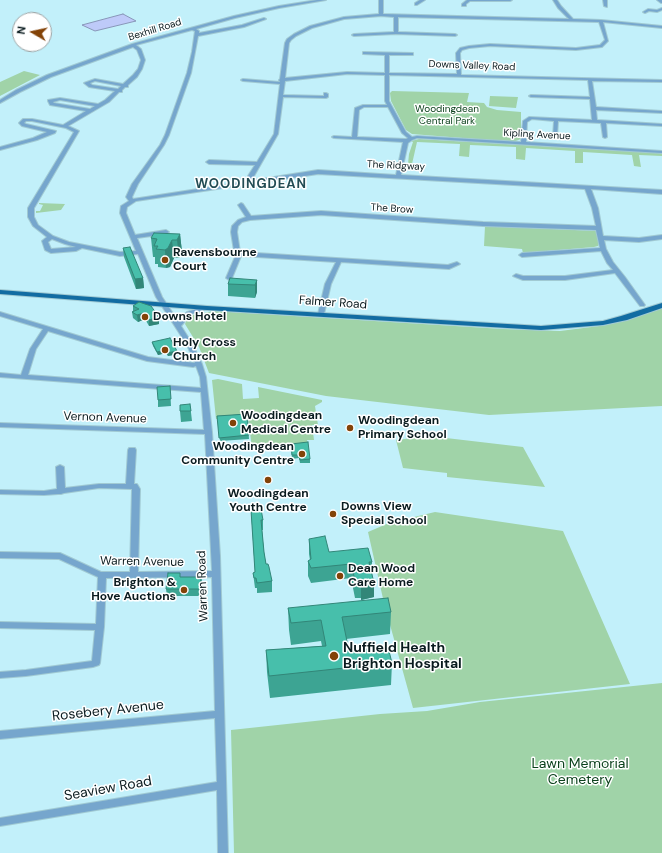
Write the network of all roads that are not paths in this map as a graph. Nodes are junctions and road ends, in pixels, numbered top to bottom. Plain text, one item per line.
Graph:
1 (324, 0) edge
2 (381, 0) edge
3 (469, 0) edge
4 (472, 0) edge
5 (510, 0) edge
6 (555, 0) edge
7 (604, 0) edge
8 (659, 0) edge
9 (307, 1) edge
10 (662, 2) edge
11 (463, 5) dead end
12 (606, 6) dead end
13 (662, 9) edge
14 (645, 12) dead end
15 (381, 15) junction
16 (396, 16) junction
17 (572, 20) junction
18 (263, 21) dead end
19 (600, 21) junction
20 (662, 27) edge
21 (192, 28) junction
22 (396, 33) junction
23 (197, 35) junction
24 (354, 35) dead end
25 (455, 35) dead end
26 (133, 45) junction
27 (364, 53) dead end
28 (387, 53) junction
29 (411, 54) dead end
30 (387, 74) junction
31 (459, 75) junction
32 (590, 79) junction
33 (246, 81) dead end
34 (662, 81) edge
35 (281, 82) junction
36 (126, 86) junction
37 (120, 91) junction
38 (280, 96) junction
39 (531, 96) dead end
40 (326, 97) dead end
41 (592, 98) junction
42 (0, 102) edge
43 (100, 106) junction
44 (390, 106) junction
45 (594, 108) junction
46 (91, 112) junction
47 (662, 112) edge
48 (556, 119) junction
49 (595, 121) junction
50 (603, 121) junction
51 (662, 125) edge
52 (65, 126) junction
53 (53, 132) junction
54 (548, 134) dead end
55 (334, 137) dead end
56 (604, 137) dead end
57 (354, 138) junction
58 (409, 140) junction
59 (523, 143) junction
60 (0, 149) edge
61 (662, 152) edge
62 (209, 162) dead end
63 (258, 164) junction
64 (399, 176) junction
65 (253, 181) junction
66 (587, 187) junction
67 (662, 192) edge
68 (131, 201) junction
69 (241, 206) dead end
70 (249, 218) junction
71 (162, 224) dead end
72 (599, 228) junction
73 (166, 232) junction
74 (51, 237) junction
75 (134, 237) junction
76 (169, 238) edge
77 (601, 238) junction
78 (662, 238) edge
79 (81, 246) junction
80 (603, 249) junction
81 (140, 252) junction
82 (238, 254) junction
83 (522, 255) dead end
84 (339, 261) junction
85 (457, 264) dead end
86 (616, 271) junction
87 (239, 273) dead end
88 (516, 276) dead end
89 (0, 292) edge
90 (162, 304) junction
91 (642, 305) dead end
92 (662, 305) edge
93 (207, 308) junction
94 (0, 314) edge
95 (321, 314) junction
96 (177, 326) junction
97 (46, 329) junction
98 (199, 364) junction
99 (0, 375) edge
100 (24, 376) junction
101 (204, 390) junction
102 (0, 425) edge
103 (208, 432) junction
104 (132, 450) dead end
105 (60, 467) dead end
106 (130, 486) junction
107 (0, 492) edge
108 (61, 492) junction
109 (0, 555) edge
110 (134, 574) junction
111 (216, 574) junction
112 (102, 575) junction
113 (0, 625) edge
114 (100, 626) junction
115 (0, 675) edge
116 (219, 714) junction
117 (0, 735) edge
118 (222, 785) junction
119 (0, 822) edge
120 (223, 853) edge

1 - 9 street, Bexhill Road
2 - 15 street
3 - 11 street
4 - 5 street
6 - 17 street
7 - 12 street
8 - 10 street
9 - 21 street, Bexhill Road
13 - 14 street
15 - 16 street
15 - 35 street
16 - 17 street
16 - 22 street
17 - 19 street
18 - 23 street
19 - 20 street
19 - 31 street
21 - 23 street
21 - 26 street, Bexhill Road
22 - 24 street
22 - 25 street
23 - 68 street
26 - 36 street
26 - 42 street, Bexhill Road
27 - 28 street
28 - 29 street
28 - 30 street
30 - 31 street, Downs Valley Road
30 - 35 street, Downs Valley Road
30 - 44 street
31 - 32 street, Downs Valley Road
32 - 34 street, Downs Valley Road
32 - 41 street
33 - 35 street, Downs Valley Road
35 - 38 street
36 - 37 street
36 - 37 street
37 - 43 street
38 - 40 street
38 - 63 street
39 - 41 street
41 - 45 street
43 - 46 street
43 - 46 street
44 - 57 street
44 - 58 street
45 - 47 street
45 - 49 street
46 - 52 street
48 - 49 street
48 - 54 street
48 - 59 street
49 - 50 street
50 - 51 street
50 - 56 street
52 - 53 street
52 - 53 street
52 - 74 street
53 - 60 street
55 - 57 street, Kipling Avenue
57 - 58 street, Kipling Avenue
58 - 59 street, Kipling Avenue
58 - 64 street
59 - 61 street, Kipling Avenue
62 - 63 street
63 - 65 street
64 - 65 street, The Ridgway
64 - 66 street, The Ridgway
65 - 68 street, The Ridgway
66 - 67 street, The Ridgway
66 - 72 street
68 - 75 street, Warren Road
69 - 70 street
70 - 72 street, The Brow
70 - 82 street
71 - 73 street
72 - 77 street
73 - 75 street
73 - 76 street
74 - 79 street
74 - 79 street
75 - 81 street, Warren Road
77 - 78 street
77 - 80 street
79 - 81 street
80 - 83 street
80 - 86 street
81 - 90 street, Warren Road
82 - 84 street
82 - 87 street
84 - 85 street
84 - 95 street
86 - 88 street
86 - 91 street
89 - 90 main road, Falmer Road
90 - 93 main road, Falmer Road
90 - 96 street, Warren Road
92 - 95 main road, Falmer Road
93 - 95 main road, Falmer Road
93 - 96 street
94 - 97 street
96 - 98 street, Warren Road
97 - 98 street
97 - 100 street
98 - 101 street, Warren Road
99 - 100 street
100 - 101 street
101 - 103 street, Warren Road
102 - 103 street, Vernon Avenue
103 - 111 street, Warren Road
104 - 106 street
105 - 108 street
106 - 108 street
106 - 110 street
107 - 108 street
109 - 112 street, Warren Avenue
110 - 111 street, Warren Avenue
110 - 112 street, Warren Avenue
111 - 116 street, Warren Road
112 - 114 street
113 - 114 street
114 - 115 street
116 - 117 street, Rosebery Avenue
116 - 118 street, Warren Road
118 - 119 street, Seaview Road
118 - 120 street, Warren Road

